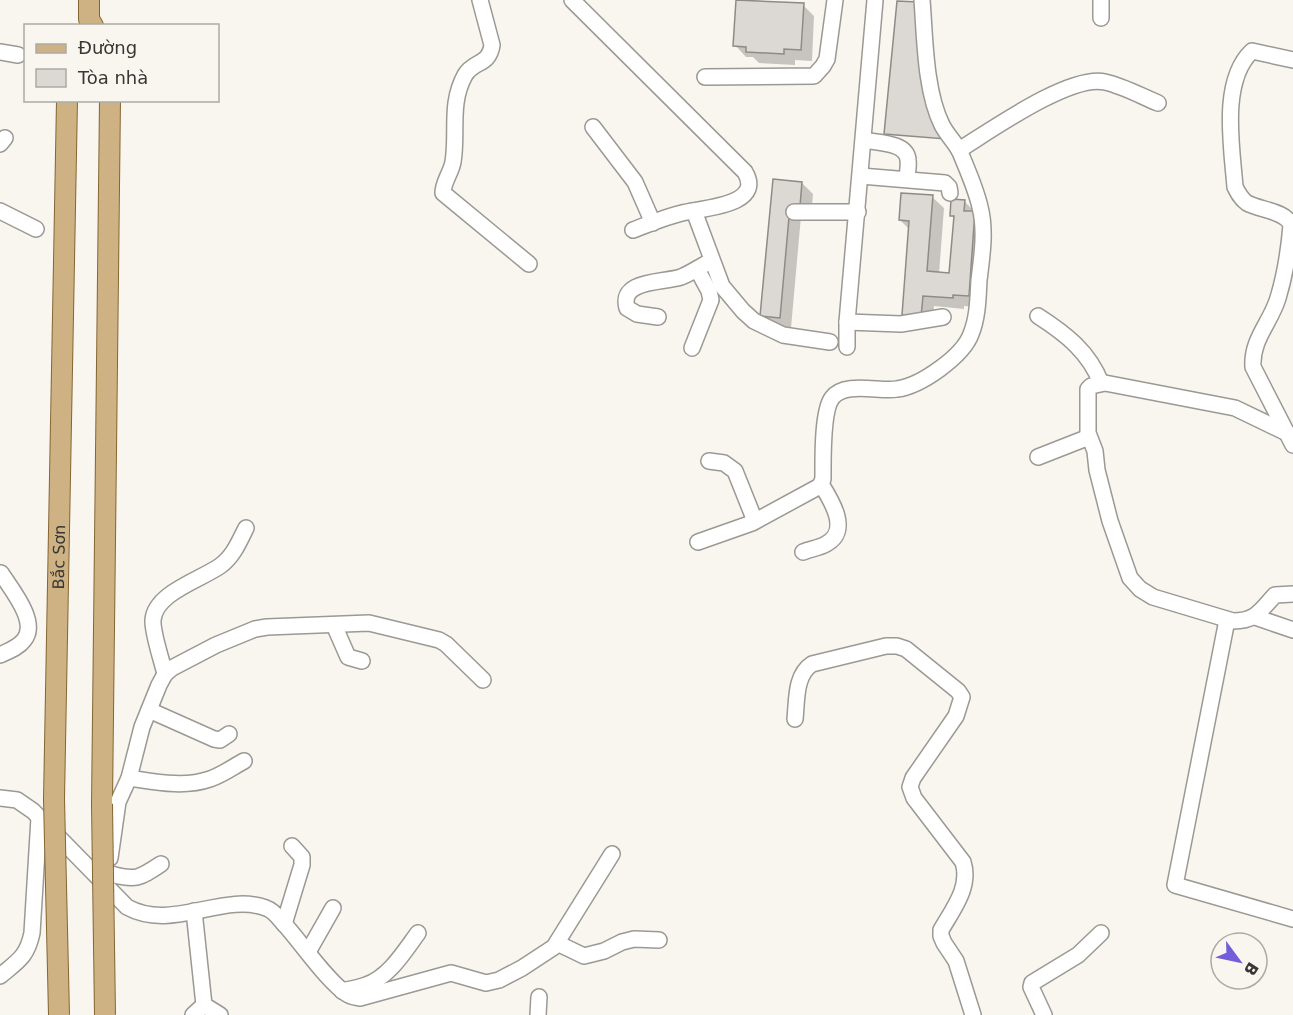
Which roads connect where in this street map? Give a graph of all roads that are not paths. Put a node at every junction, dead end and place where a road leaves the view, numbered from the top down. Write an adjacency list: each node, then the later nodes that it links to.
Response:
1 (480, 0): 29 (street)
2 (572, 0): 21 (street)
3 (835, 0): 11 (street)
4 (875, 0): 16 (street)
5 (922, 0): 17 (street)
6 (1101, 0): 7 (street)
7 (1101, 18)
8 (0, 52): 9 (street)
9 (18, 55)
10 (1293, 60): 40 (street)
11 (705, 77)
12 (67, 102): 83 (main road, Bắc Sơn, bridge)
13 (110, 102): 84 (main road, bridge)
14 (1158, 102): 17 (street)
15 (593, 128): 25 (street)
16 (864, 140): 18 (street); 19 (street)
17 (959, 150): 43 (street)
18 (861, 176): 19 (street); 24 (street)
19 (906, 179): 20 (street)
20 (950, 193)
21 (694, 211): 25 (street); 28 (street)
22 (0, 212): 26 (street)
23 (794, 212): 24 (street)
24 (858, 212): 34 (street)
25 (653, 223): 27 (street)
26 (36, 229)
27 (633, 230)
28 (711, 261): 30 (street); 35 (street)
29 (530, 264)
30 (697, 269): 32 (street); 37 (street)
31 (1038, 316): 38 (street)
32 (658, 317)
33 (944, 317): 34 (street)
34 (847, 322): 36 (street)
35 (830, 342)
36 (847, 347)
37 (692, 348)
38 (1101, 383): 39 (street); 40 (street)
39 (1089, 437): 41 (street); 51 (street)
40 (1291, 439)
41 (1038, 457)
42 (709, 461): 44 (street)
43 (821, 484): 44 (street); 47 (street)
44 (755, 521): 46 (street)
45 (246, 528): 56 (street)
46 (698, 542)
47 (803, 552)
48 (1, 573): 54 (street)
49 (1293, 594): 50 (street)
50 (1255, 617): 51 (street); 53 (street)
51 (1227, 620): 72 (street)
52 (334, 624): 55 (street); 56 (street); 57 (street)
53 (1293, 630)
54 (0, 655)
55 (362, 661)
56 (165, 674): 58 (street)
57 (483, 680)
58 (149, 710): 60 (street); 62 (street)
59 (795, 719): 87 (street)
60 (229, 734)
61 (244, 760): 62 (street)
62 (129, 778): 68 (street)
63 (0, 798): 64 (street)
64 (39, 818): 69 (street); 79 (street)
65 (292, 846): 73 (street)
66 (612, 854): 77 (street)
67 (161, 864): 68 (street)
68 (111, 874): 69 (street)
69 (113, 894): 71 (street)
70 (333, 908): 78 (street)
71 (194, 911): 73 (street); 82 (street)
72 (1293, 919)
73 (284, 924): 78 (street)
74 (418, 933): 80 (street)
75 (1101, 933): 88 (street)
76 (658, 940): 77 (street)
77 (557, 943): 80 (street)
78 (308, 952): 80 (street)
79 (0, 976)
80 (342, 991)
81 (538, 997): 86 (street)
82 (199, 1010): 85 (street)
83 (59, 1015)
84 (105, 1015)
85 (220, 1015)
86 (538, 1015)
87 (973, 1015)
88 (1044, 1015)

